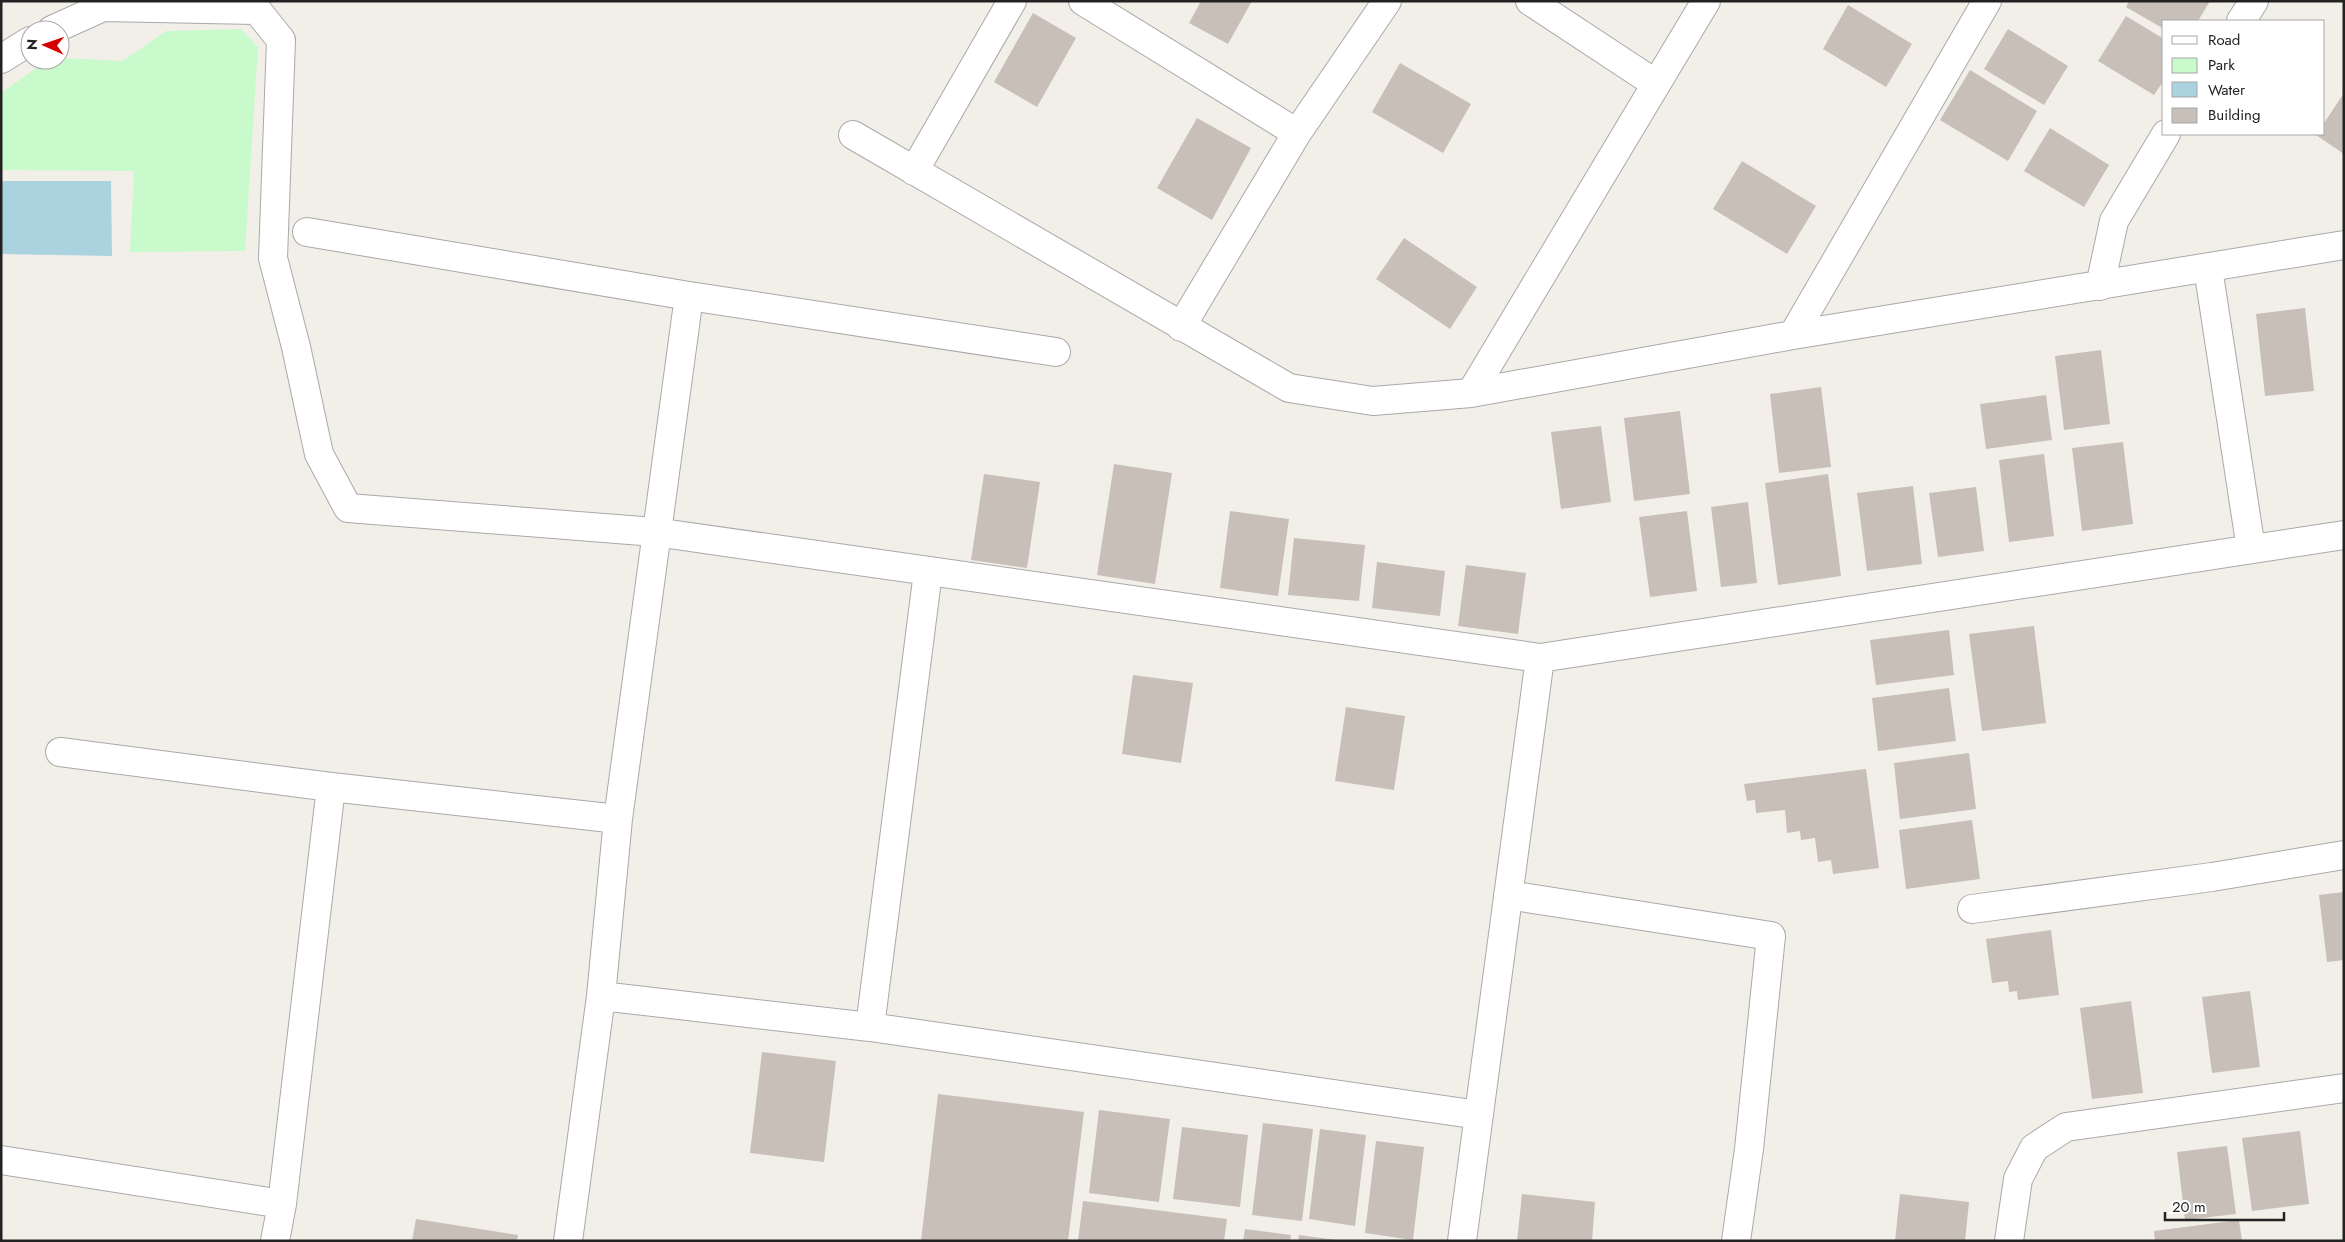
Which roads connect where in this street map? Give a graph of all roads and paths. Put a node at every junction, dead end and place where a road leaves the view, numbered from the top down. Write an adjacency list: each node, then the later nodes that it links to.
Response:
1 (1012, 1): 17 (street)
2 (1083, 1): 14 (street)
3 (1387, 1): 14 (street)
4 (1530, 1): 13 (street)
5 (1706, 1): 13 (street)
6 (1987, 1): 24 (street)
7 (2254, 1): 9 (street)
8 (257, 5): 10 (street); 27 (street)
9 (2242, 20)
10 (70, 22)
11 (20, 47): 12 (street)
12 (1, 59)
13 (1656, 84): 26 (street)
14 (1297, 133): 23 (street)
15 (853, 135): 17 (street)
16 (2165, 135): 21 (street)
17 (914, 171): 23 (street)
18 (307, 232): 22 (street)
19 (2344, 245): 20 (street)
20 (2208, 268): 21 (street); 29 (street)
21 (2100, 286): 24 (street)
22 (689, 296): 25 (street); 27 (street)
23 (1181, 327): 26 (street)
24 (1794, 335): 26 (street)
25 (1056, 352)
26 (1471, 393)
27 (655, 532): 30 (street); 34 (street)
28 (2344, 535): 29 (street)
29 (2251, 549): 31 (street)
30 (928, 572): 31 (street); 39 (street)
31 (1540, 658): 36 (street)
32 (60, 752): 33 (street)
33 (331, 787): 34 (street); 43 (street)
34 (618, 819): 38 (street)
35 (2344, 855): 37 (street)
36 (1508, 894): 41 (street); 47 (street)
37 (1972, 909)
38 (601, 996): 39 (street); 45 (street)
39 (870, 1028): 41 (street)
40 (2344, 1088): 48 (street)
41 (1479, 1115): 46 (street)
42 (1, 1160): 43 (street)
43 (282, 1204): 44 (street)
44 (275, 1241)
45 (568, 1241)
46 (1462, 1241)
47 (1736, 1241)
48 (2009, 1241)

